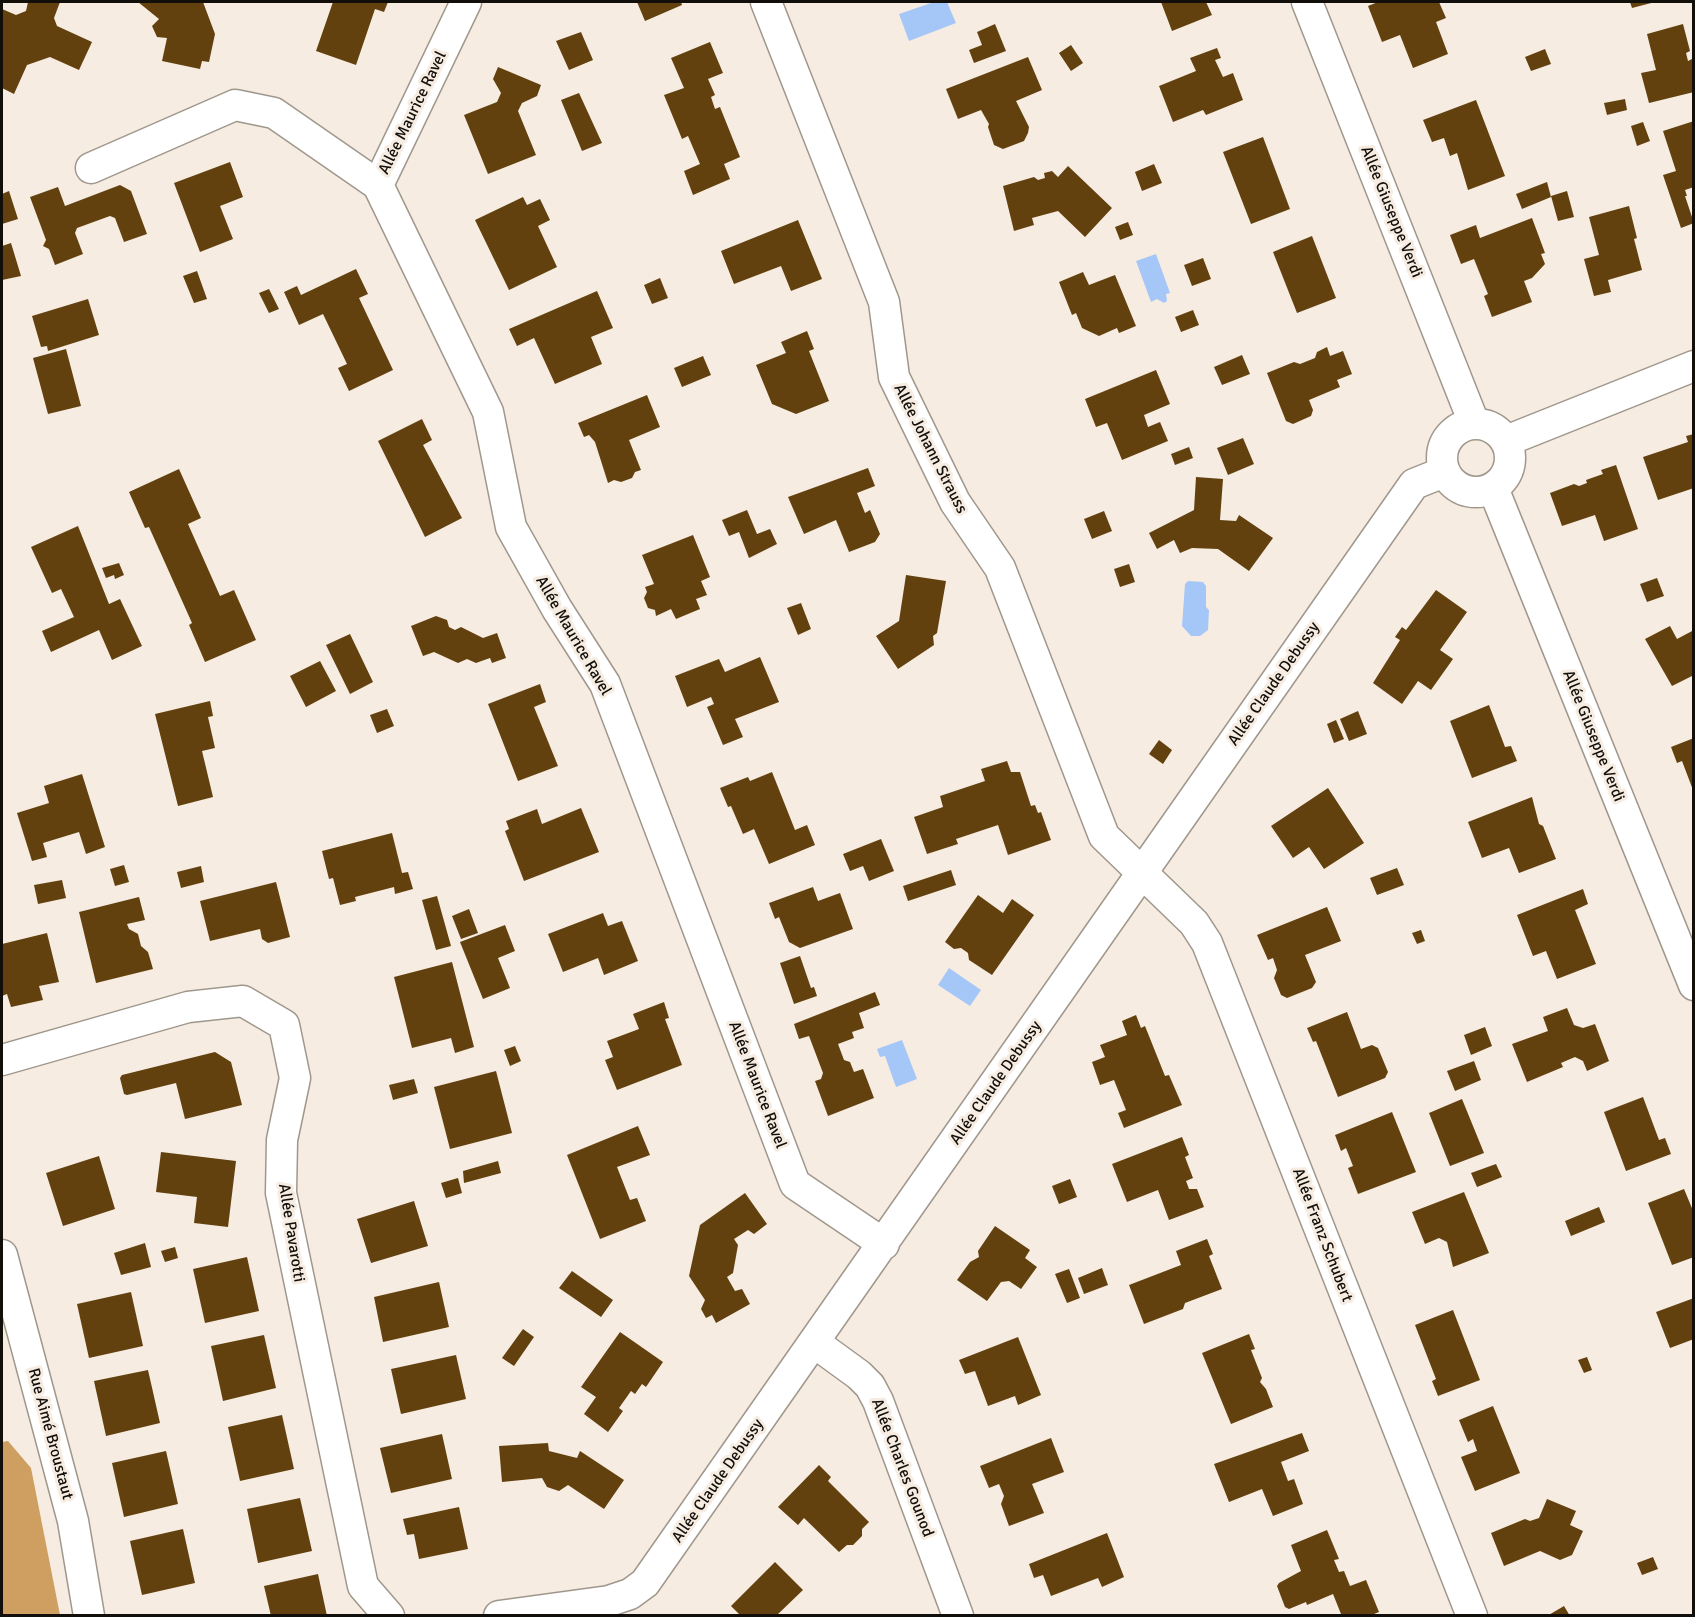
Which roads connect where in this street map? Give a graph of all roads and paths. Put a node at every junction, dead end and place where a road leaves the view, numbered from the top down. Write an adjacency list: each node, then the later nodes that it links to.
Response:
1 (466, 2): 5 (street, Allée Maurice Ravel)
2 (766, 2): 11 (street, Allée Johann Strauss)
3 (1307, 2): 7 (street, Allée Giuseppe Verdi)
4 (91, 168): 5 (street)
5 (378, 185): 14 (street, Allée Maurice Ravel)
6 (1694, 366): 8 (street)
7 (1474, 423): 8 (street); 9 (street)
8 (1506, 441): 10 (street)
9 (1444, 472): 10 (street); 11 (street, Allée Claude Debussy)
10 (1493, 488): 12 (street, Allée Giuseppe Verdi)
11 (1141, 874): 14 (street, Allée Claude Debussy); 21 (street, Allée Franz Schubert)
12 (1694, 985)
13 (2, 1060): 18 (street, Allée Pavarotti)
14 (884, 1244): 16 (street, Allée Claude Debussy)
15 (2, 1255): 17 (street, Rue Aimé Broustaut)
16 (815, 1343): 19 (street, Allée Claude Debussy); 20 (street, Allée Charles Gounod)
17 (89, 1616)
18 (389, 1616)
19 (499, 1616)
20 (958, 1616)
21 (1472, 1616)

